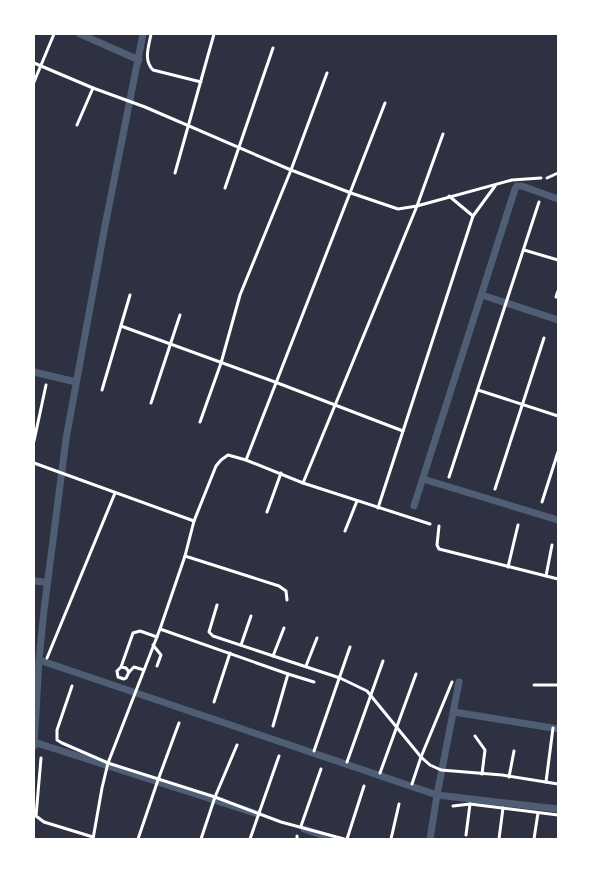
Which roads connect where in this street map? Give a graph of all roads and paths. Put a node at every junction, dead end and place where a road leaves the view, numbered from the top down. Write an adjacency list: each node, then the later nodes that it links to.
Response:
1 (54, 34): 6 (street)
2 (151, 34): 9 (street)
3 (214, 34): 9 (street)
4 (273, 48): 15 (street)
5 (34, 63): 6 (street)
6 (41, 66): 8 (street); 10 (street)
7 (327, 73): 16 (street)
8 (34, 82)
9 (201, 82): 13 (street)
10 (93, 88): 12 (street); 13 (street)
11 (385, 103): 23 (street)
12 (77, 125)
13 (188, 127): 15 (street); 17 (street)
14 (443, 134): 26 (street)
15 (239, 148): 16 (street); 22 (street)
16 (291, 170): 23 (street); 37 (street)
17 (175, 173)
18 (558, 173): 20 (street)
19 (541, 178): 21 (street)
20 (547, 178)
21 (495, 185): 24 (street); 27 (street)
22 (225, 188)
23 (351, 193): 26 (street); 38 (street)
24 (449, 196): 26 (street); 27 (street)
25 (539, 202): 28 (street)
26 (417, 206): 43 (street)
27 (473, 216): 47 (street)
28 (524, 250): 29 (street); 41 (street)
29 (558, 260)
30 (558, 292): 32 (street)
31 (130, 295): 34 (street)
32 (556, 297)
33 (180, 315): 36 (street)
34 (121, 326): 36 (street); 40 (street)
35 (544, 338): 44 (street)
36 (170, 342): 37 (street); 42 (street)
37 (220, 363): 38 (street); 46 (street)
38 (276, 382): 43 (street); 50 (street)
39 (46, 385): 48 (street)
40 (102, 390)
41 (478, 390): 44 (street); 53 (street)
42 (151, 403)
43 (334, 404): 47 (street); 54 (street)
44 (523, 404): 45 (street); 55 (street)
45 (558, 416)
46 (200, 422)
47 (403, 431): 59 (street)
48 (34, 441)
49 (558, 452): 58 (street)
50 (246, 460): 52 (street); 61 (street)
51 (34, 463): 56 (street)
52 (281, 474): 54 (street); 60 (street)
53 (449, 477)
54 (303, 482): 57 (street)
55 (495, 489)
56 (115, 493): 61 (street); 83 (street)
57 (357, 501): 59 (street); 65 (street)
58 (542, 502)
59 (378, 508): 62 (street)
60 (267, 512)
61 (194, 521): 67 (street)
62 (430, 524)
63 (518, 525): 68 (street)
64 (439, 526): 68 (street)
65 (345, 531)
66 (552, 545): 69 (street)
67 (185, 556): 71 (street); 75 (street)
68 (508, 567): 69 (street)
69 (546, 576): 70 (street)
70 (558, 579)
71 (287, 600)
72 (217, 605): 79 (street)
73 (251, 616): 79 (street)
74 (284, 628): 82 (street)
75 (160, 629): 76 (street); 81 (street)
76 (157, 637): 78 (street); 87 (street)
77 (317, 638): 86 (street)
78 (153, 645): 85 (street); 88 (street)
79 (241, 645): 82 (street)
80 (350, 647): 92 (street)
81 (230, 653): 90 (street); 99 (street)
82 (273, 656): 86 (street)
83 (47, 658)
84 (383, 661): 98 (street)
85 (157, 666)
86 (306, 666): 92 (street)
87 (121, 667): 89 (street); 89 (street)
88 (144, 670): 89 (street); 111 (street)
89 (128, 672)
90 (288, 674): 93 (street); 101 (street)
91 (416, 674): 102 (street)
92 (340, 678): 98 (street); 106 (street)
93 (314, 682)
94 (452, 682): 109 (street)
95 (534, 685): 96 (street)
96 (558, 685)
97 (72, 686): 111 (street)
98 (371, 695): 102 (street); 112 (street)
99 (214, 702)
100 (179, 724): 117 (street)
101 (273, 726)
102 (396, 727): 109 (street); 114 (street)
103 (554, 728): 118 (street)
104 (475, 736): 115 (street)
105 (237, 744): 122 (street)
106 (314, 752)
107 (514, 752): 116 (street)
108 (279, 756): 127 (street)
109 (421, 757): 115 (street); 119 (street)
110 (42, 758): 132 (street)
111 (108, 762): 117 (street); 132 (street)
112 (347, 762)
113 (321, 769): 130 (street)
114 (380, 773)
115 (482, 774): 116 (street)
116 (509, 776): 118 (street)
117 (158, 780): 122 (street); 133 (street)
118 (546, 782): 120 (street)
119 (412, 784)
120 (558, 784)
121 (364, 786): 136 (street)
122 (215, 798): 127 (street); 134 (street)
123 (399, 804): 137 (street)
124 (470, 804): 125 (street); 126 (street); 131 (street)
125 (453, 806)
126 (503, 808): 128 (street); 138 (street)
127 (259, 813): 130 (street); 135 (street)
128 (538, 813): 129 (street); 139 (street)
129 (558, 815)
130 (301, 826): 136 (street)
131 (466, 835)
132 (93, 838)
133 (138, 839)
134 (201, 839)
135 (250, 839)
136 (346, 839)
137 (391, 839)
138 (499, 839)
139 (534, 839)

